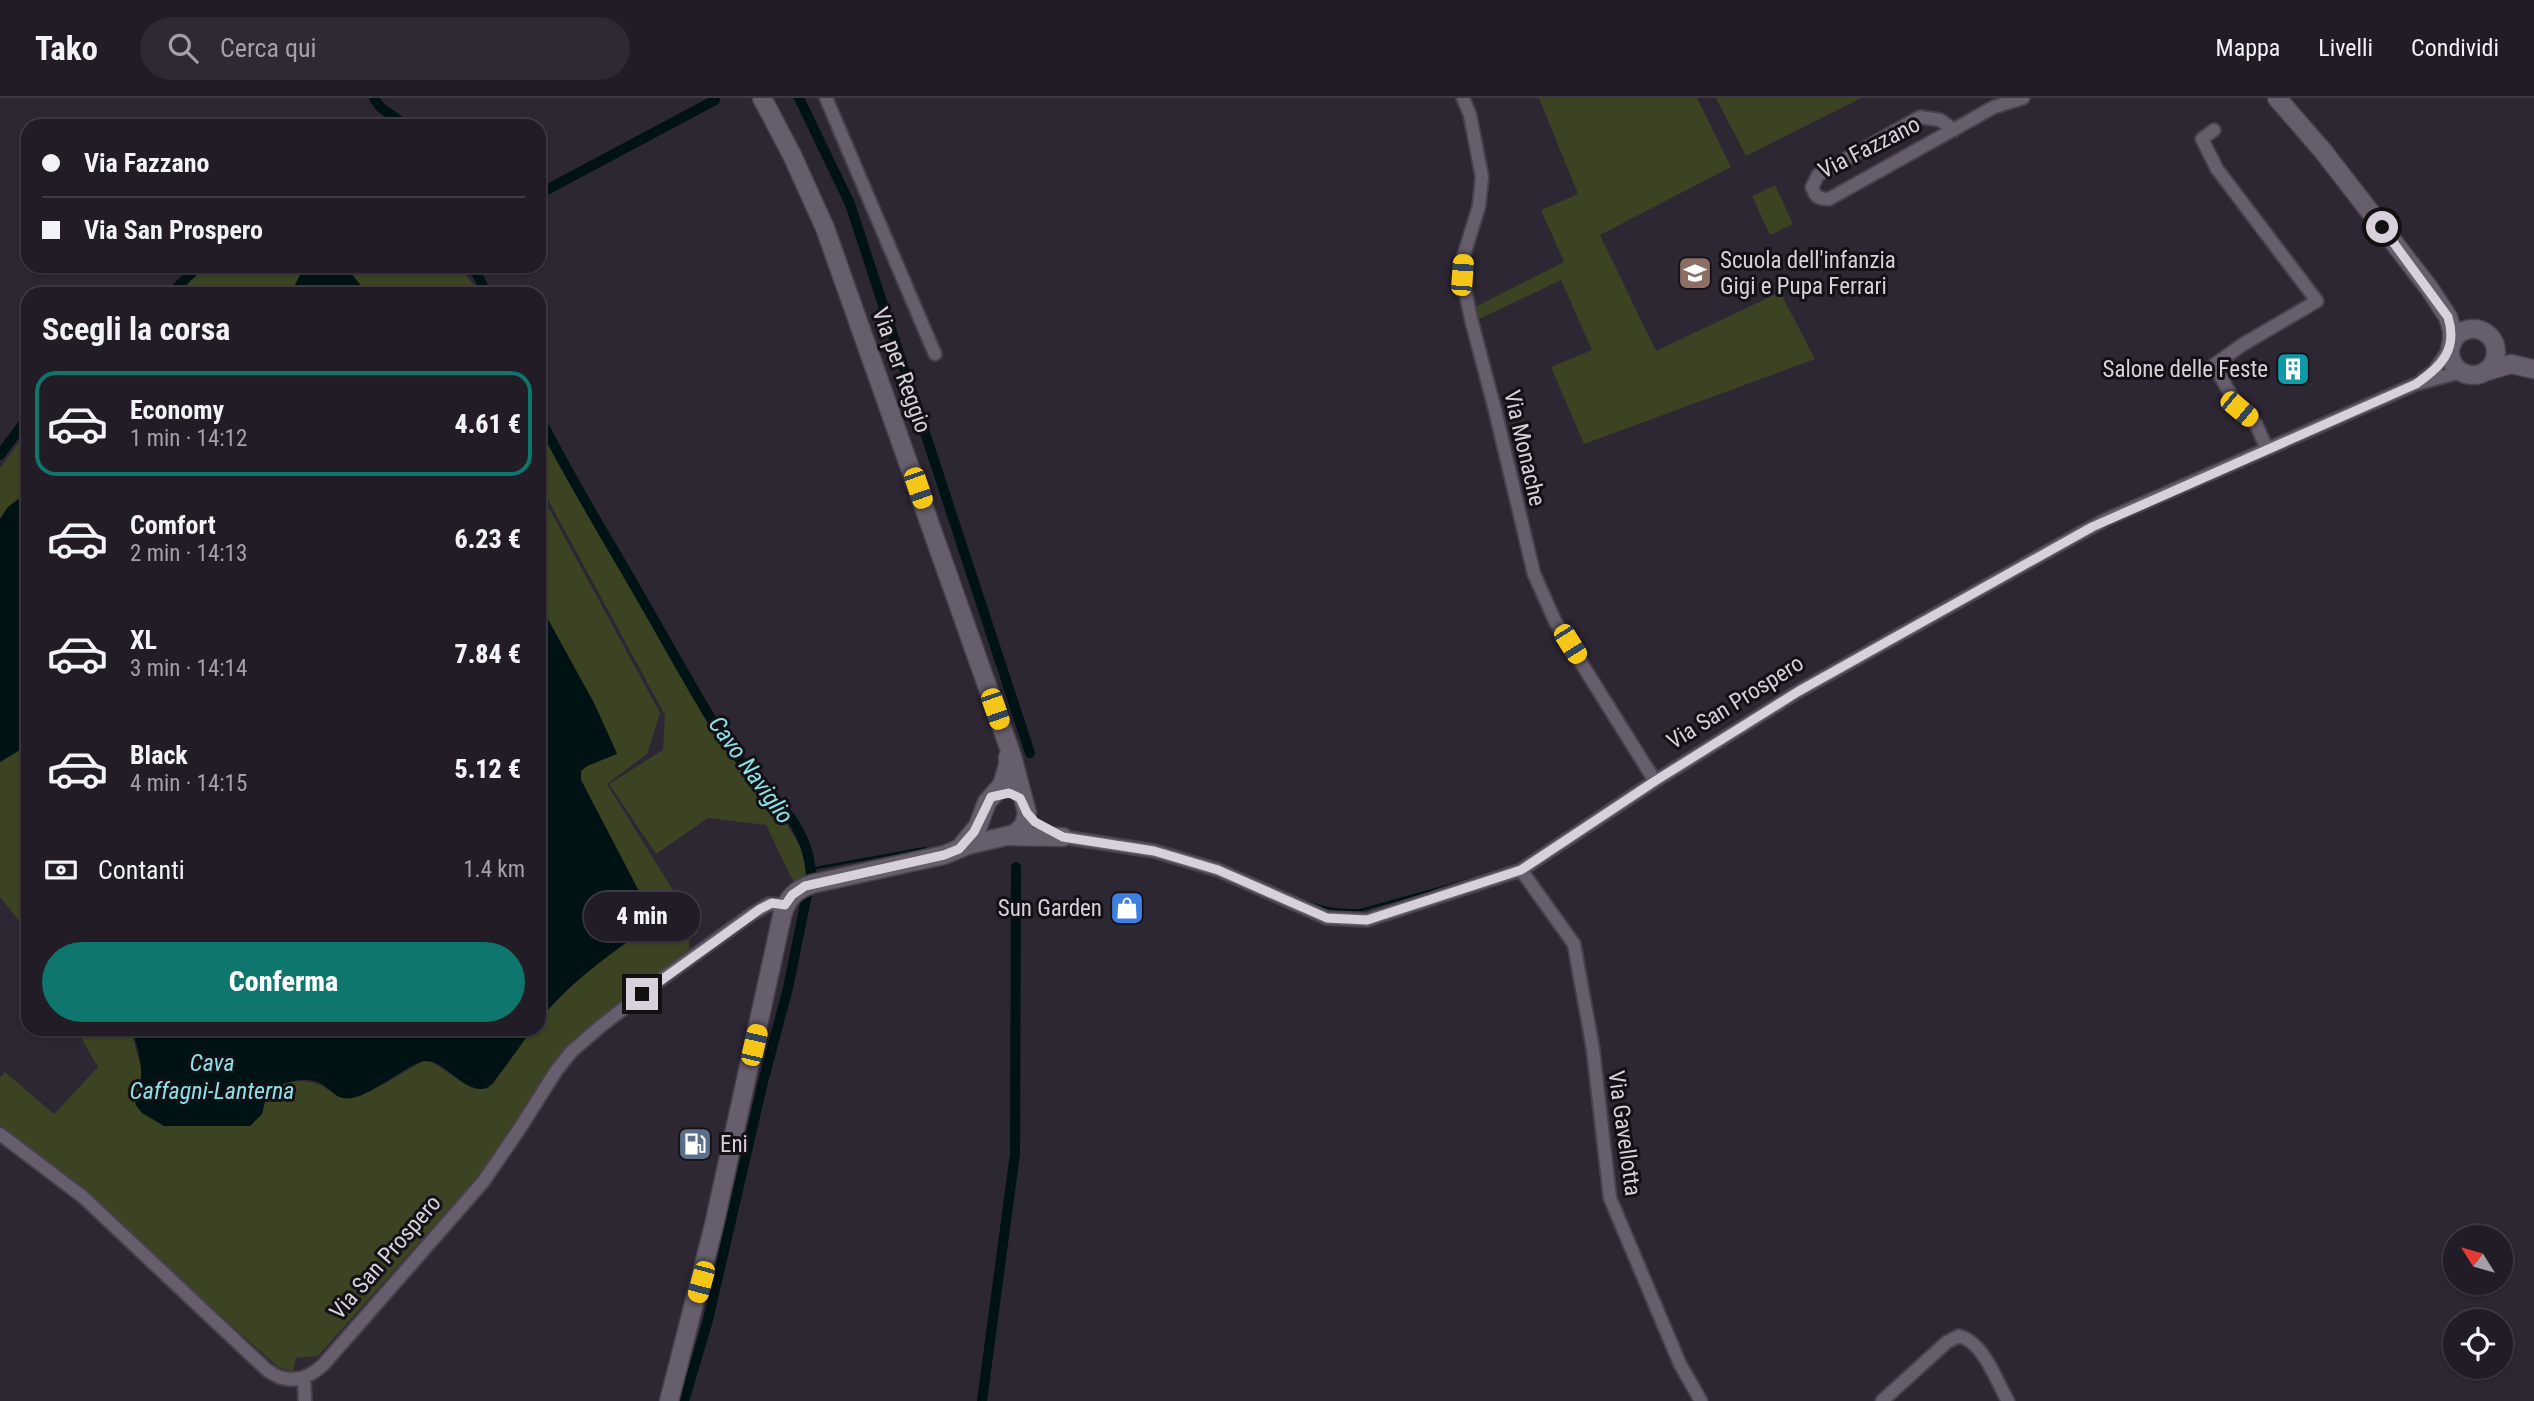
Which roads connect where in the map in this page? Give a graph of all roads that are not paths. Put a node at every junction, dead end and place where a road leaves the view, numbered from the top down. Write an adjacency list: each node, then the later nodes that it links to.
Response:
1 (762, 98): 18 (main road, Via per Reggio)
2 (826, 98): 12 (street)
3 (1463, 98): 19 (street, Via Monache)
4 (2023, 98): 6 (street, Via Fazzano)
5 (2277, 98): 8 (main road)
6 (1954, 130): 6 (street, Via Fazzano)
7 (2214, 130): 17 (street)
8 (2429, 288): 9 (main road); 10 (main road)
9 (2478, 329): 10 (main road); 11 (main road)
10 (2451, 346): 15 (main road); 16 (street, Via San Prospero)
11 (2496, 346): 13 (main road); 14 (main road)
12 (935, 355)
13 (2533, 370): 14 (main road)
14 (2487, 371): 15 (main road)
15 (2461, 372): 16 (street, Via San Prospero)
16 (2416, 384): 17 (street, Via San Prospero)
17 (2267, 449): 19 (street, Via San Prospero)
18 (1007, 746): 20 (main road, Via per Reggio); 21 (main road, Via per Reggio)
19 (1655, 781): 26 (street, Via San Prospero)
20 (996, 794): 21 (main road); 22 (main road, Via per Reggio)
21 (1025, 808): 23 (main road); 24 (main road, Via San Prospero)
22 (983, 814): 23 (main road); 25 (main road, Via per Reggio)
23 (1004, 836): 24 (main road, Via San Prospero); 25 (main road)
24 (1063, 837): 26 (street, Via San Prospero)
25 (959, 849): 27 (main road)
26 (1521, 870): 32 (street, Via Gavellotta)
27 (791, 898): 29 (street, Via San Prospero); 31 (main road)
28 (0, 1134): 29 (street)
29 (304, 1378): 30 (street)
30 (305, 1401)
31 (669, 1401)
32 (1701, 1401)
33 (1882, 1401): 34 (street)
34 (2008, 1401)

